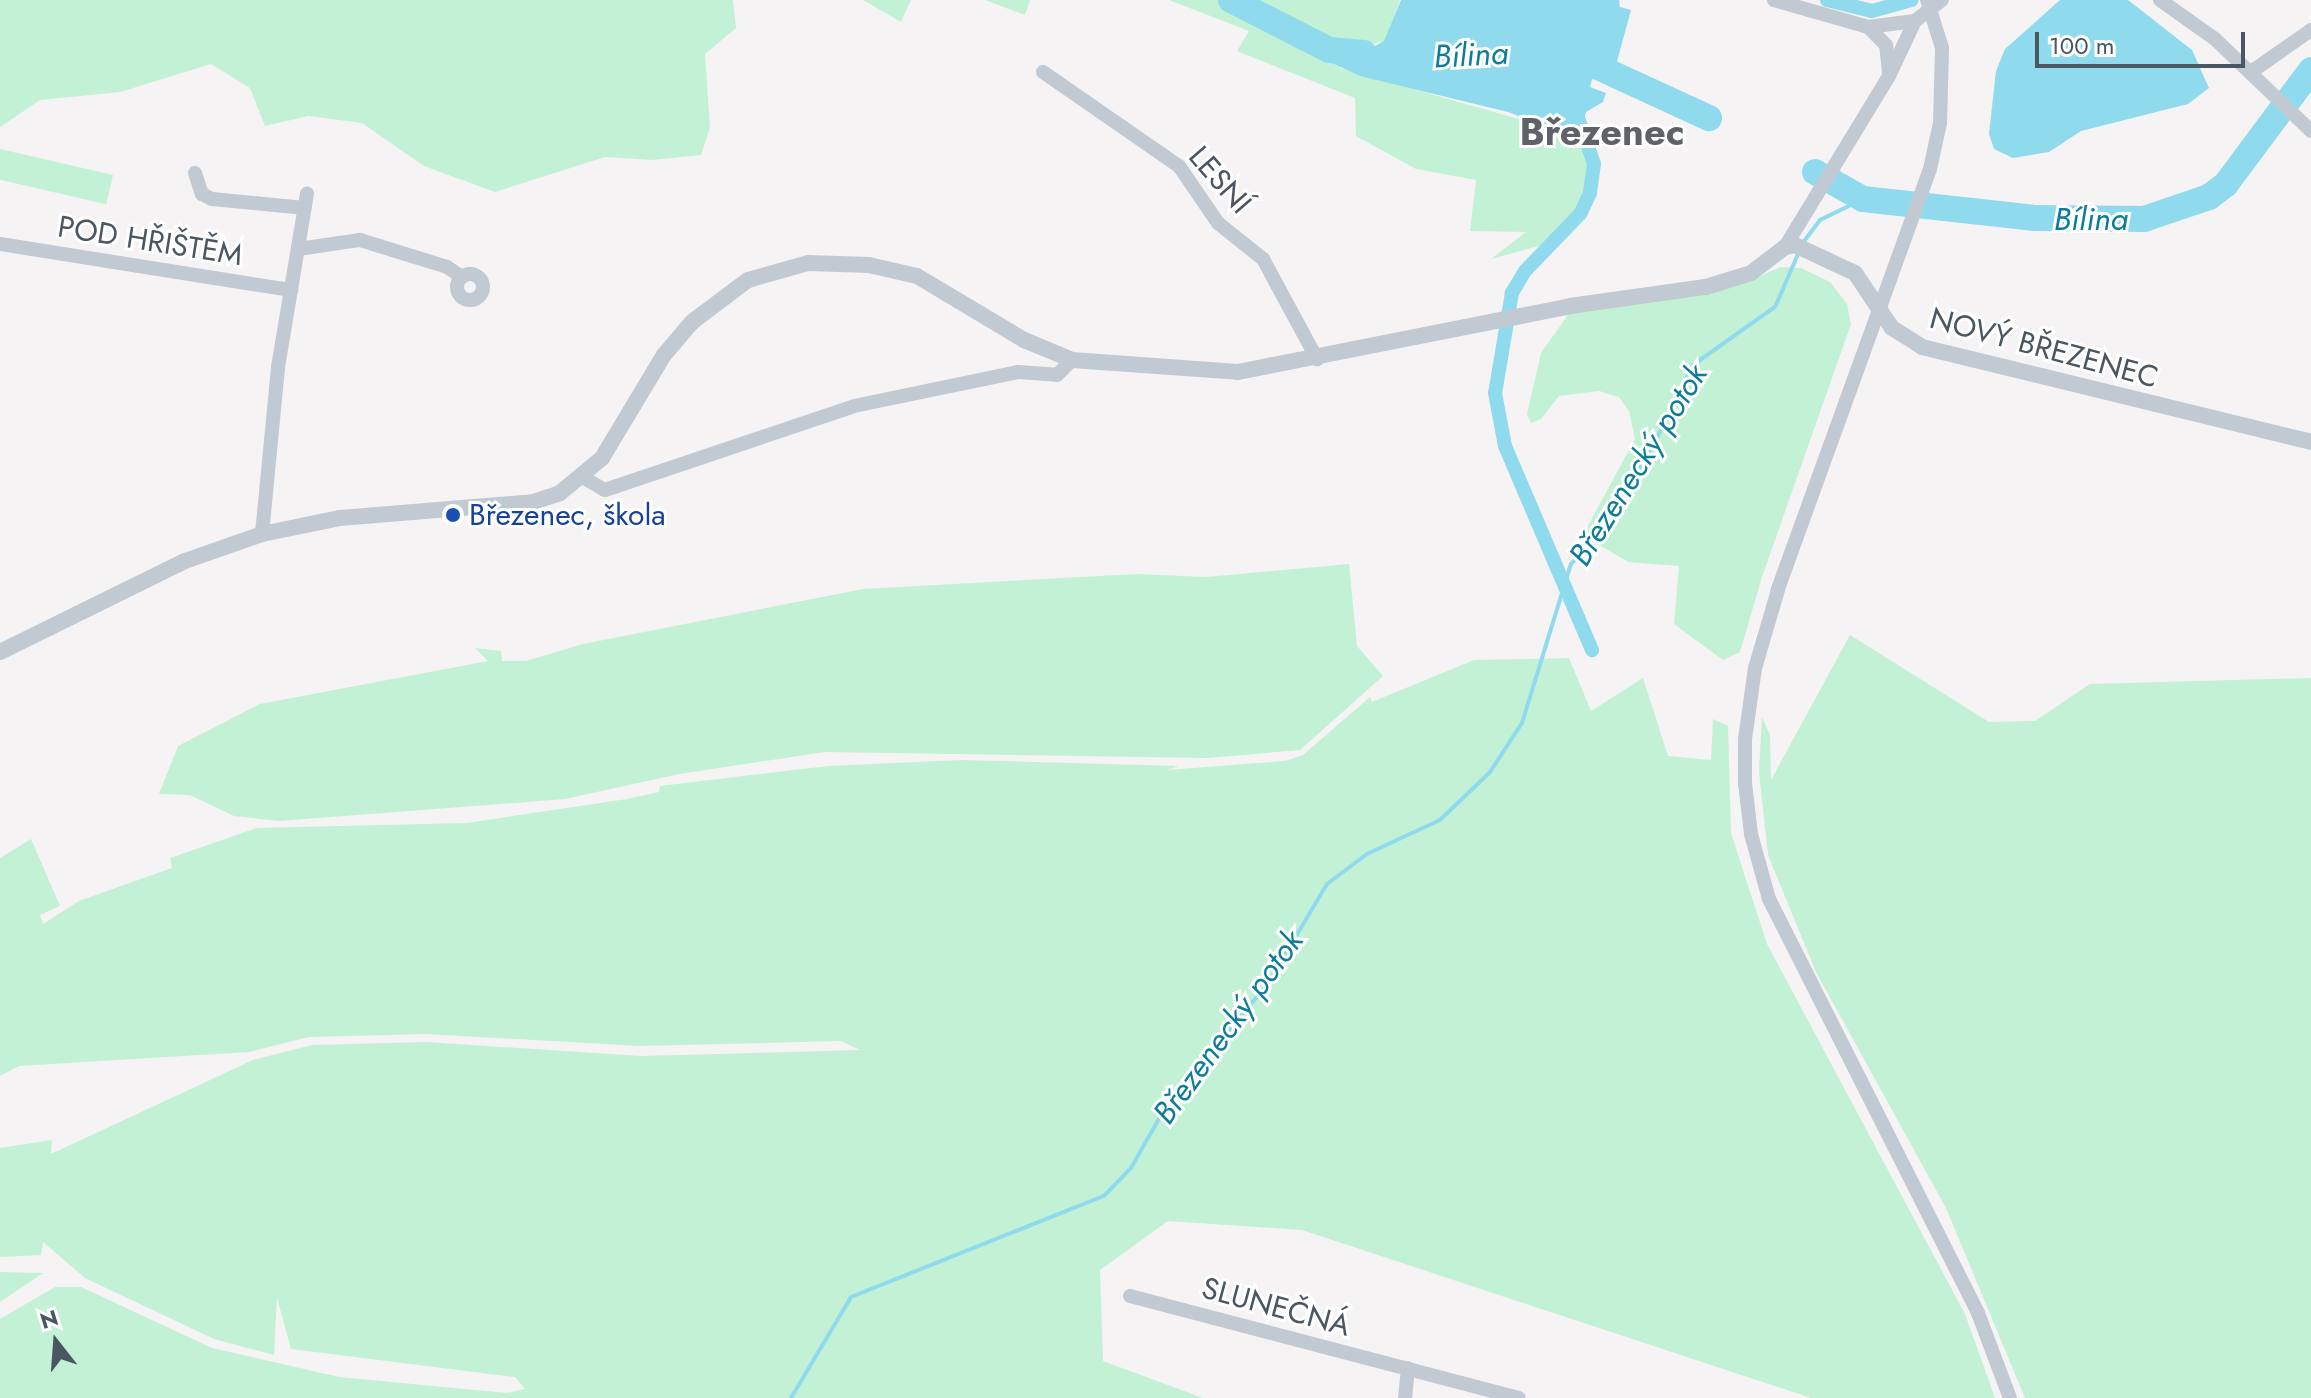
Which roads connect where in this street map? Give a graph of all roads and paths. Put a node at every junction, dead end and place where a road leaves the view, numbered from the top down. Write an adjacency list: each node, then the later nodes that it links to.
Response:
1 (1774, 0): 6 (street)
2 (1927, 0): 18 (street, bridge)
3 (1942, 0): 5 (street)
4 (2160, 0): 9 (street)
5 (1915, 21): 6 (street); 10 (street)
6 (1868, 27): 10 (street)
7 (2311, 30): 9 (street)
8 (1043, 72): 19 (street, LESNÍ)
9 (2251, 72): 11 (street)
10 (1889, 76): 14 (street)
11 (2311, 131)
12 (195, 173): 15 (street)
13 (0, 244): 17 (street, POD HŘIŠTĚM)
14 (1795, 247): 18 (street, NOVÝ BŘEZENEC); 19 (street)
15 (298, 249): 16 (street); 17 (street)
16 (462, 277)
17 (291, 290): 23 (street)
18 (1878, 309): 21 (street, NOVÝ BŘEZENEC); 29 (street)
19 (1317, 359): 20 (street)
20 (1072, 360): 22 (street); 22 (street)
21 (2311, 442)
22 (584, 478): 23 (street)
23 (262, 534): 24 (street)
24 (0, 652)
25 (1130, 1296): 26 (street, SLUNEČNÁ)
26 (1408, 1368): 27 (street); 28 (street, SLUNEČNÁ)
27 (1405, 1398)
28 (1519, 1398)
29 (2010, 1398)

